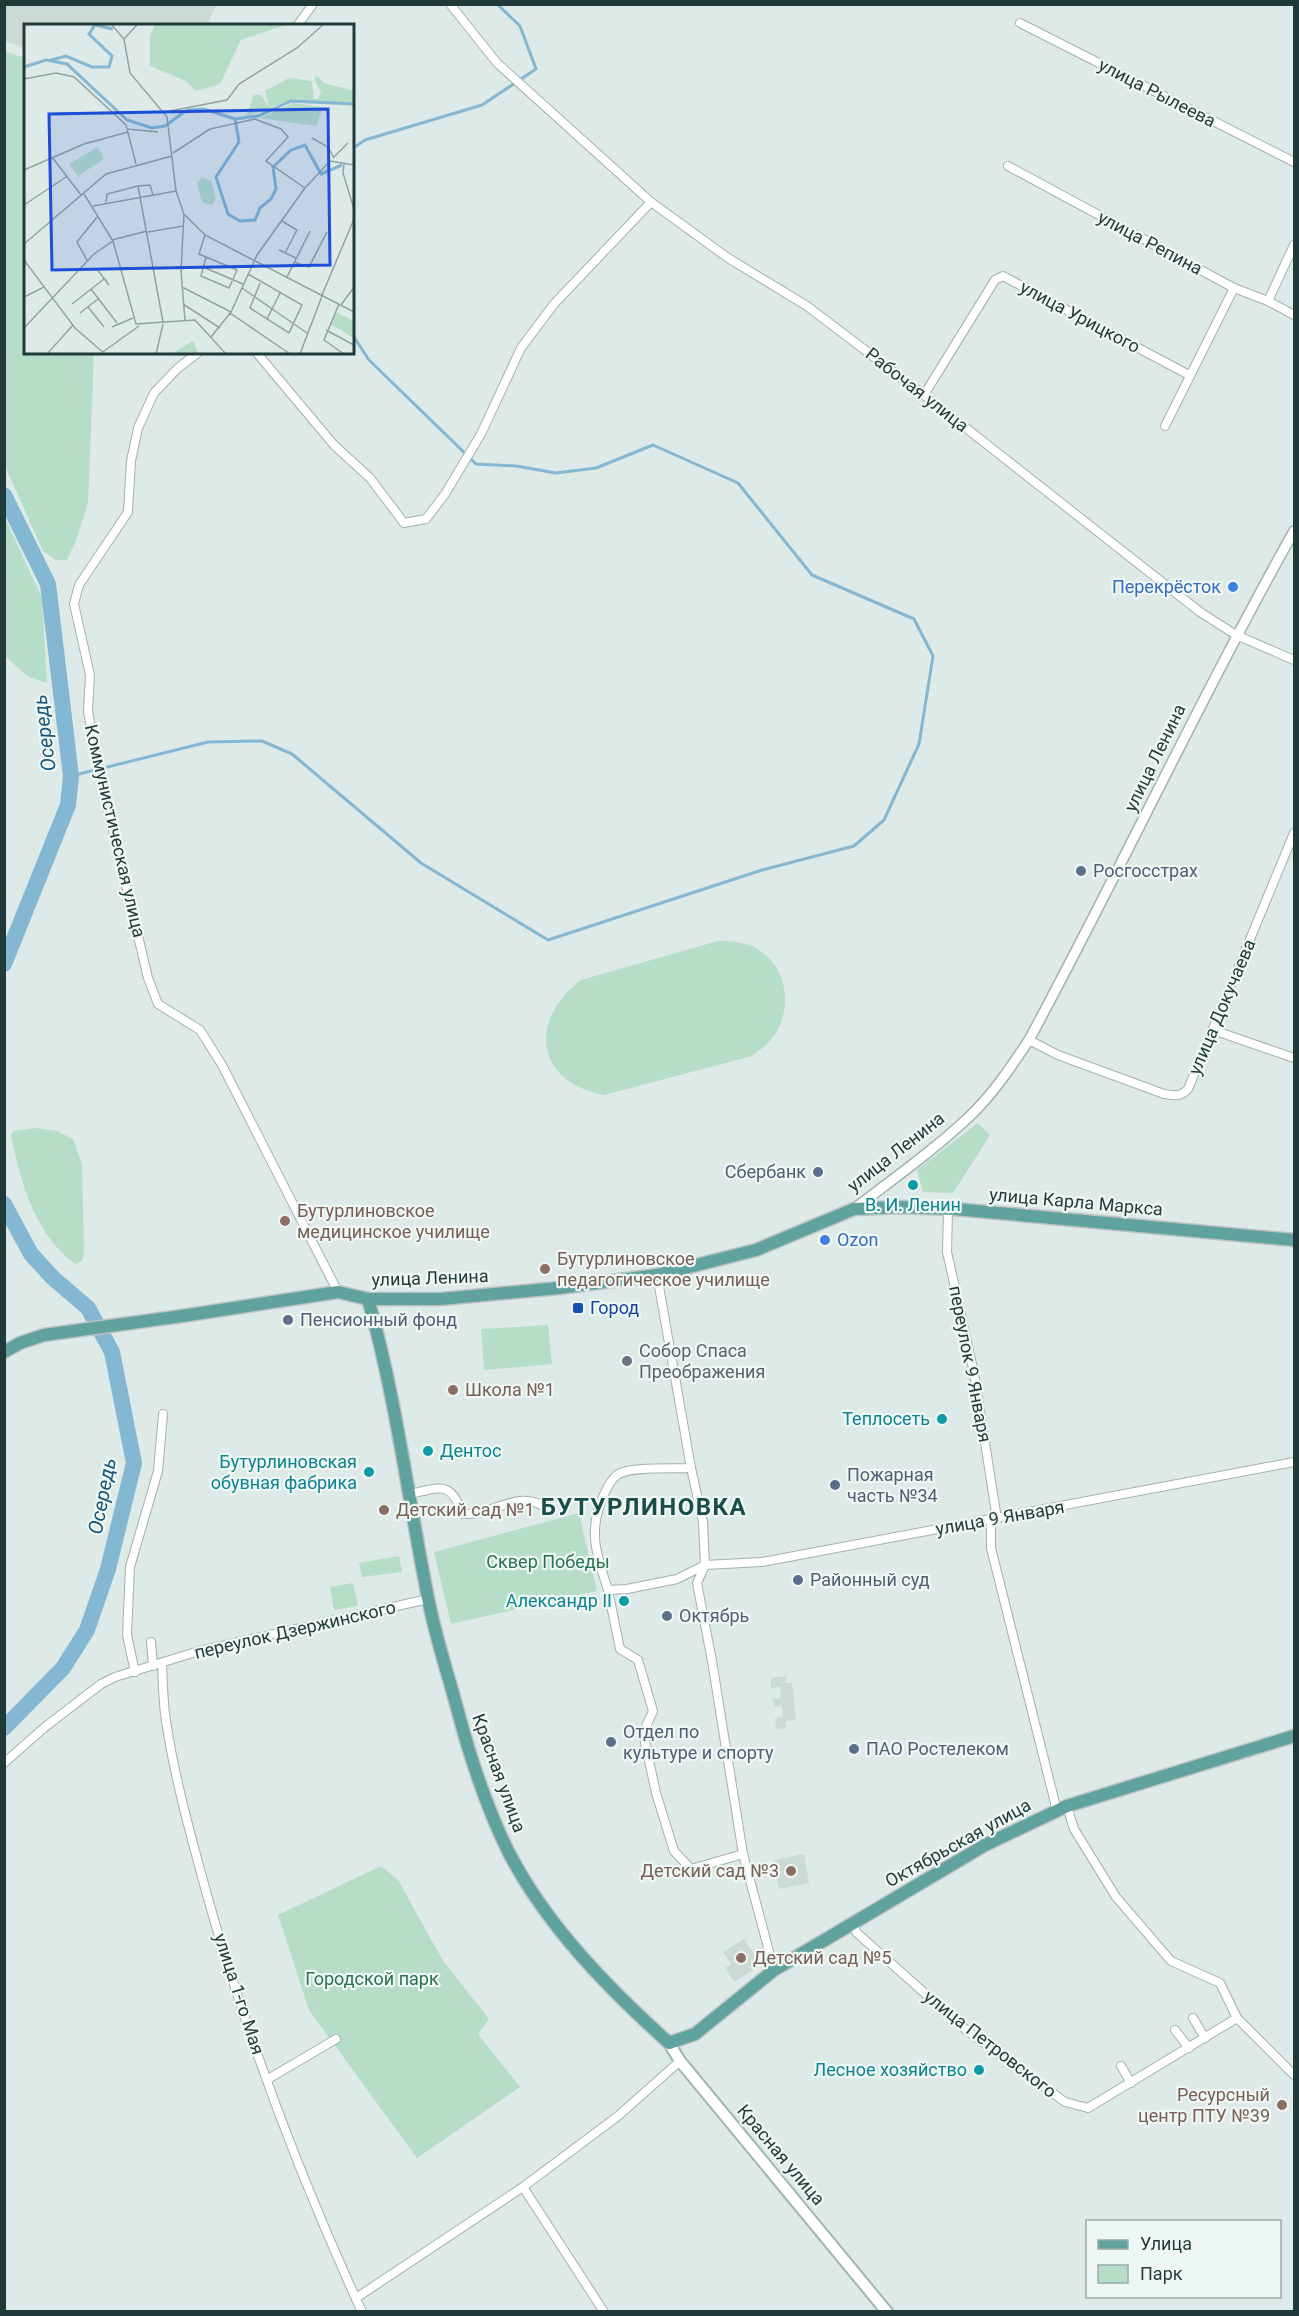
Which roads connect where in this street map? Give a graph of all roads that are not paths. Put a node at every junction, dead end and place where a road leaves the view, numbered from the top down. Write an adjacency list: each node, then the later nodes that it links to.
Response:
1 (313, 4): 4 (street)
2 (450, 4): 7 (street, Рабочая улица)
3 (1020, 23): 5 (street, улица Рылеева)
4 (298, 24)
5 (1294, 162)
6 (1008, 166): 9 (street, улица Репина)
7 (651, 202): 13 (street); 15 (street, Рабочая улица)
8 (1294, 245): 10 (street)
9 (1234, 288): 10 (street, улица Репина); 14 (street)
10 (1268, 301): 11 (street, улица Репина)
11 (1294, 315)
12 (196, 354): 28 (street, Коммунистическая улица)
13 (258, 354)
14 (1190, 375): 15 (street, улица Урицкого); 16 (street)
15 (924, 395): 18 (street, Рабочая улица)
16 (1165, 426)
17 (1294, 531): 18 (street, улица Ленина)
18 (1236, 635): 19 (street, Рабочая улица); 22 (street, улица Ленина)
19 (1294, 660)
20 (1294, 833): 21 (street, улица Докучаева)
21 (1213, 1030): 22 (street, улица Докучаева); 23 (street)
22 (1029, 1040): 24 (street, улица Ленина)
23 (1294, 1058)
24 (854, 1209): 25 (main road, улица Карла Маркса); 27 (main road, улица Ленина)
25 (948, 1209): 26 (main road, улица Карла Маркса); 36 (street, переулок 9 Января)
26 (1294, 1240)
27 (657, 1275): 29 (main road, улица Ленина); 33 (street)
28 (338, 1292): 29 (main road, улица Ленина); 30 (main road, улица Ленина)
29 (368, 1299): 34 (main road, Красная улица)
30 (4, 1352)
31 (163, 1414): 43 (street)
32 (1294, 1462): 36 (street, улица 9 Января)
33 (691, 1468): 37 (street); 38 (street)
34 (410, 1494): 35 (street); 39 (main road, Красная улица)
35 (548, 1510)
36 (994, 1519): 37 (street, улица 9 Января); 46 (street, переулок 9 Января)
37 (705, 1565): 38 (street); 47 (street)
38 (608, 1590): 47 (street)
39 (428, 1599): 41 (street, переулок Дзержинского); 55 (main road, Красная улица)
40 (151, 1642): 42 (street)
41 (162, 1664): 42 (street, переулок Дзержинского); 60 (street, улица 1-го Мая)
42 (153, 1666): 43 (street, переулок Дзержинского)
43 (135, 1672): 45 (street, переулок Дзержинского)
44 (1294, 1736): 46 (main road, Октябрьская улица)
45 (4, 1763)
46 (1061, 1809): 48 (main road, Октябрьская улица); 51 (street)
47 (742, 1854): 49 (street)
48 (852, 1923): 49 (main road, Октябрьская улица); 61 (street, улица Петровского)
49 (774, 1970): 55 (main road, Октябрьская улица)
50 (1193, 2018): 53 (street)
51 (1237, 2018): 53 (street, улица Петровского); 59 (street)
52 (1175, 2030): 56 (street)
53 (1205, 2038): 56 (street, улица Петровского)
54 (336, 2039): 60 (street)
55 (669, 2043): 57 (main road, Красная улица)
56 (1189, 2048): 61 (street, улица Петровского)
57 (680, 2061): 62 (street); 66 (main road, Красная улица)
58 (1121, 2066): 61 (street)
59 (1294, 2075)
60 (268, 2079): 63 (street, улица 1-го Мая)
61 (1131, 2083)
62 (523, 2187): 63 (street); 65 (street)
63 (356, 2298): 64 (street, улица 1-го Мая)
64 (362, 2312)
65 (604, 2312)
66 (887, 2312)

